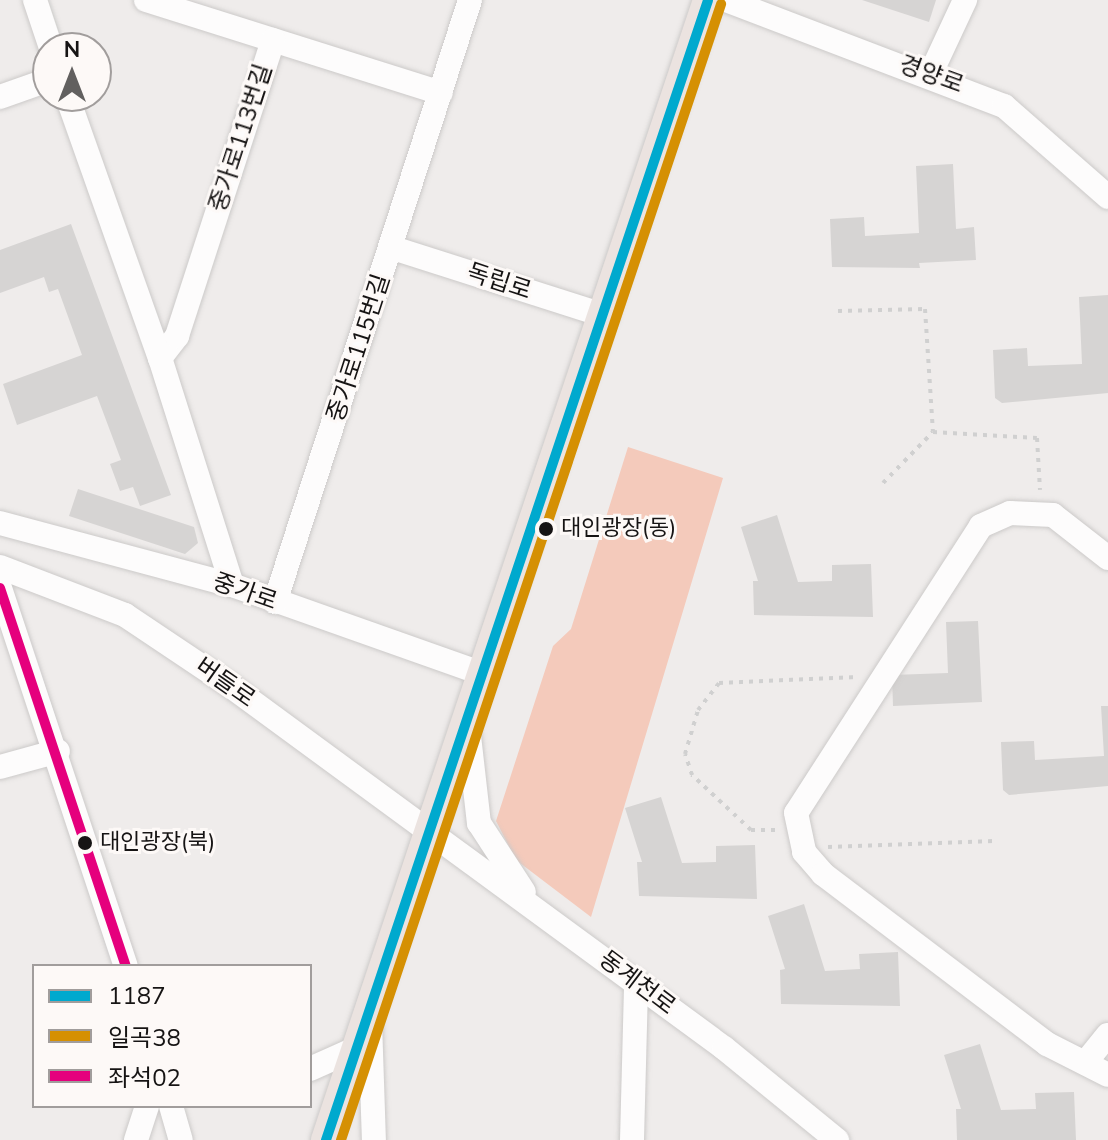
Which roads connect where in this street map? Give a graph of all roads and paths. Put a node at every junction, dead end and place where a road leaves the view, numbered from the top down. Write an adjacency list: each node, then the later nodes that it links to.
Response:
1 (35, 0): 7 (street)
2 (146, 0): 8 (street, 중가로113번길)
3 (470, 0): 11 (street, 중가로115번길)
4 (708, 0): 17 (main road)
5 (726, 0): 9 (street, 경양로)
6 (965, 0): 9 (street)
7 (46, 32)
8 (273, 40): 11 (street); 18 (street, 중가로113번길)
9 (931, 73): 14 (street, 경양로)
10 (32, 86): 12 (street)
11 (441, 93): 15 (street, 중가로115번길)
12 (0, 97)
13 (73, 112): 18 (street)
14 (1108, 197)
15 (393, 248): 17 (street, 독립로); 27 (street, 중가로115번길)
16 (838, 311): 19 (path)
17 (606, 316): 28 (main road)
18 (160, 358): 25 (street)
19 (933, 432): 20 (path); 21 (path)
20 (883, 483)
21 (1041, 513): 23 (street); 29 (street)
22 (0, 523): 25 (street, 중가로)
23 (1108, 558)
24 (0, 567): 33 (street, 버들로)
25 (232, 585): 27 (street, 중가로)
26 (0, 588): 31 (street)
27 (275, 602): 28 (street, 중가로)
28 (486, 675): 30 (main road)
29 (880, 678): 34 (street); 34 (path)
30 (468, 727): 33 (main road); 36 (street)
31 (58, 751): 32 (street); 37 (street)
32 (0, 767)
33 (431, 834): 36 (street, 동계천로); 39 (main road)
34 (799, 839): 35 (path); 42 (street)
35 (994, 841)
36 (534, 907): 38 (street, 동계천로)
37 (125, 964)
38 (636, 982): 51 (street); 52 (street, 동계천로)
39 (369, 1006): 41 (main road); 50 (street)
40 (1108, 1035): 42 (street)
41 (355, 1049): 43 (street); 49 (main road)
42 (1085, 1063): 44 (street)
43 (312, 1068)
44 (1108, 1075)
45 (146, 1108): 47 (street)
46 (172, 1108): 48 (street)
47 (136, 1140)
48 (181, 1140)
49 (326, 1140)
50 (374, 1140)
51 (632, 1140)
52 (837, 1140)

